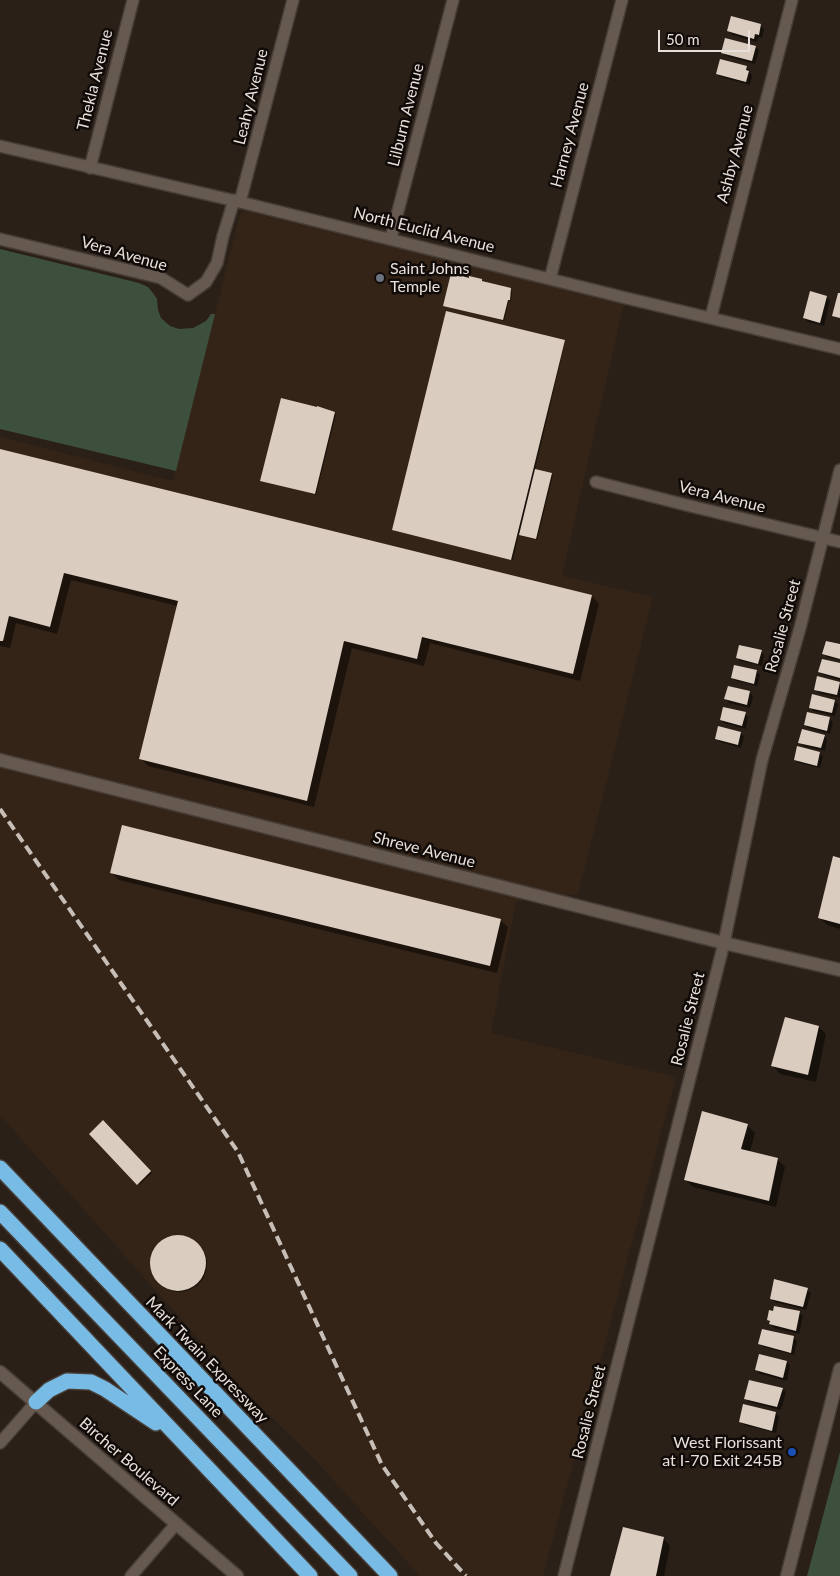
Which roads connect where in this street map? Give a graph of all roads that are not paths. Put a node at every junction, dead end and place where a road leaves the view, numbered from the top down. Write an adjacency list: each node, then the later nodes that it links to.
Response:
1 (132, 0): 7 (street, Thekla Avenue)
2 (292, 0): 8 (street, Leahy Avenue)
3 (453, 0): 9 (street, Lilburn Avenue)
4 (622, 0): 11 (street, Harney Avenue)
5 (792, 0): 12 (street, Ashby Avenue)
6 (0, 146): 7 (street, North Euclid Avenue)
7 (90, 168): 8 (street, North Euclid Avenue)
8 (237, 201): 9 (street, North Euclid Avenue); 10 (street, Vera Avenue)
9 (391, 238): 11 (street, North Euclid Avenue)
10 (0, 239)
11 (550, 279): 12 (street, North Euclid Avenue)
12 (711, 317): 13 (street, North Euclid Avenue)
13 (840, 349)
14 (840, 470): 16 (street, Rosalie Street)
15 (596, 482): 16 (street, Vera Avenue)
16 (822, 538): 17 (street, Vera Avenue); 19 (street, Rosalie Street)
17 (840, 542)
18 (0, 760): 19 (street, Shreve Avenue)
19 (724, 942): 20 (street, Shreve Avenue); 35 (street, Rosalie Street)
20 (840, 970)
21 (0, 1168): 34 (highway, Mark Twain Expressway)
22 (0, 1212): 33 (highway, Express Lane)
23 (0, 1249): 27 (highway)
24 (840, 1369): 36 (street)
25 (0, 1372): 26 (street, Bircher Boulevard)
26 (36, 1402): 27 (highway); 28 (street); 29 (street, Bircher Boulevard)
27 (178, 1438): 32 (highway)
28 (0, 1444)
29 (176, 1524): 30 (street); 31 (street, Bircher Boulevard)
30 (131, 1576)
31 (237, 1576)
32 (310, 1576)
33 (350, 1576)
34 (390, 1576)
35 (564, 1576)
36 (787, 1576)

